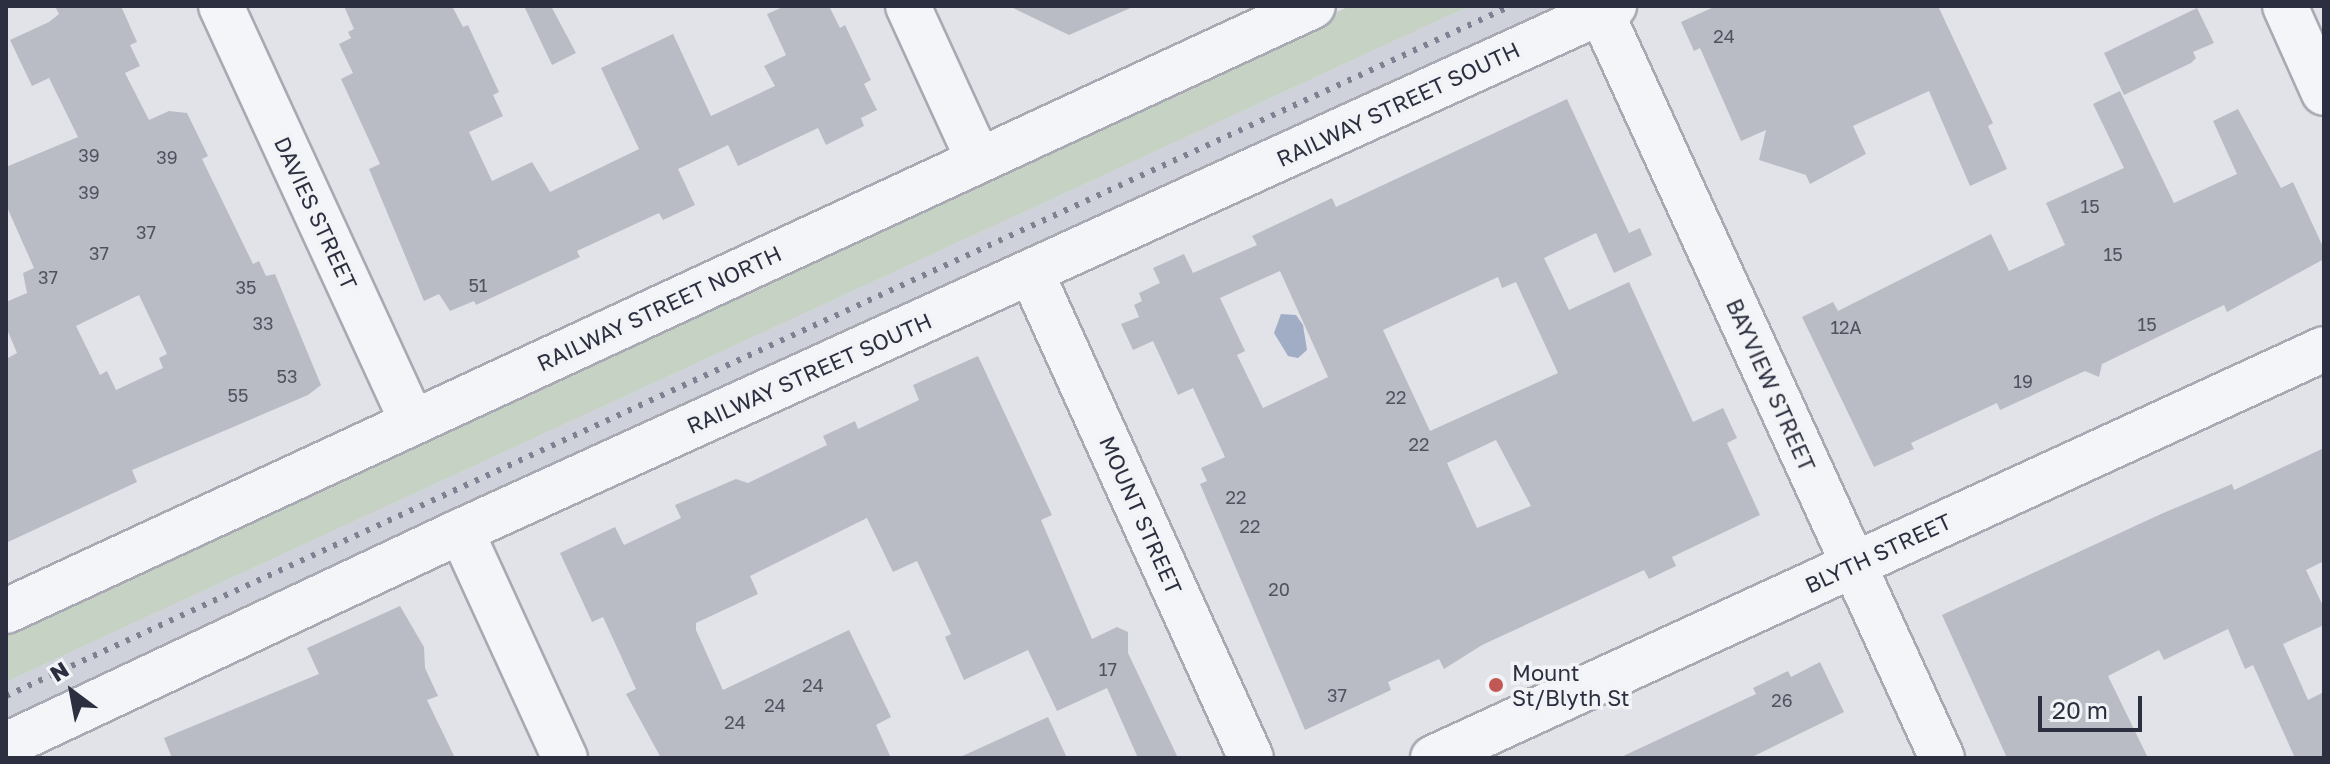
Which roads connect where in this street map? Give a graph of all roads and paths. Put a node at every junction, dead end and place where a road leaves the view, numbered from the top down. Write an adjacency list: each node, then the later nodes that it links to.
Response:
1 (221, 6): 10 (street, DAVIES STREET)
2 (908, 6): 7 (street)
3 (1313, 6): 7 (street, RAILWAY STREET NORTH)
4 (2285, 6): 6 (street)
5 (1607, 9): 8 (street, RAILWAY STREET SOUTH); 12 (street, BAYVIEW STREET)
6 (2324, 93)
7 (978, 159): 10 (street, RAILWAY STREET NORTH)
8 (1031, 272): 11 (street, RAILWAY STREET SOUTH); 16 (street, MOUNT STREET)
9 (2324, 349): 12 (street, BLYTH STREET)
10 (412, 421): 13 (street, RAILWAY STREET NORTH)
11 (461, 531): 14 (street, RAILWAY STREET SOUTH); 15 (street)
12 (1853, 565): 17 (street, BLYTH STREET); 18 (street, BAYVIEW STREET)
13 (6, 611)
14 (6, 745)
15 (565, 758)
16 (1251, 758)
17 (1433, 758)
18 (1942, 758)

